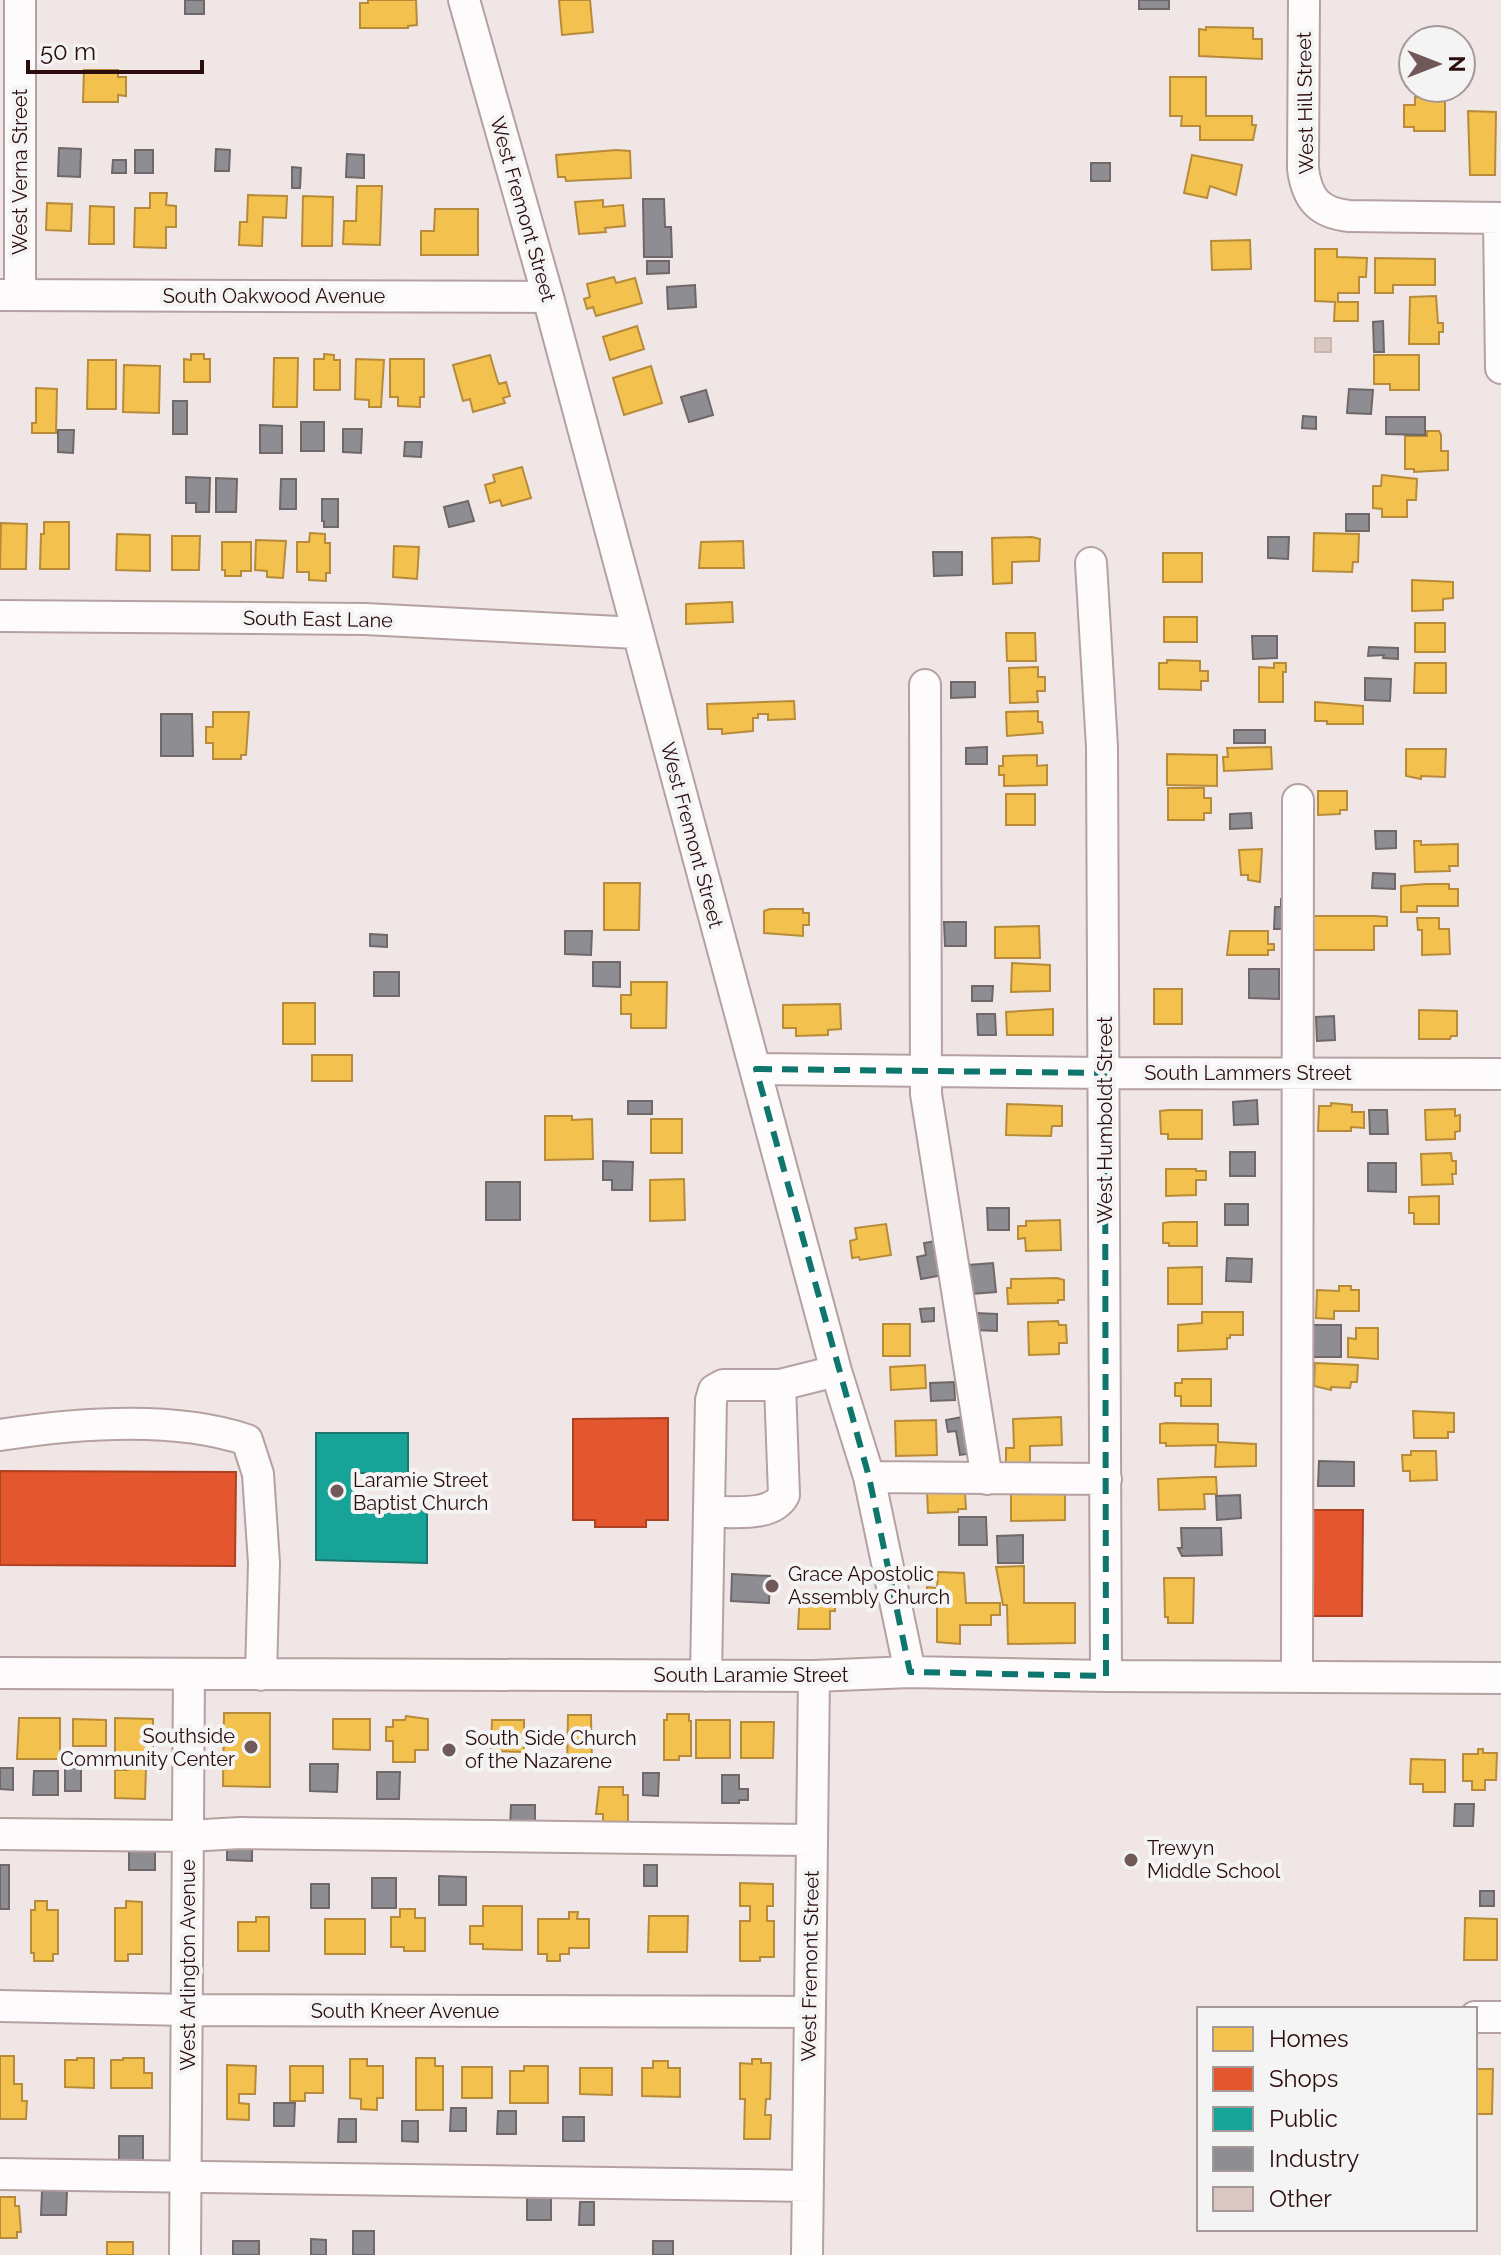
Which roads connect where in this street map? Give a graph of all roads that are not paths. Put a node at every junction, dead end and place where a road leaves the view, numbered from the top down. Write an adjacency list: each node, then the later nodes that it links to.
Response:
1 (20, 0): 4 (street, West Verna Street)
2 (464, 0): 7 (street, West Fremont Street)
3 (1304, 0): 5 (street, West Hill Street)
4 (10, 124): 6 (street, West Verna Street)
5 (1500, 218): 8 (street)
6 (10, 295): 7 (street, South Oakwood Avenue)
7 (548, 297): 11 (street, West Fremont Street)
8 (1501, 368)
9 (1091, 563): 16 (street, West Humboldt Street)
10 (0, 616): 11 (street, South East Lane)
11 (637, 633): 14 (street, West Fremont Street)
12 (925, 685): 15 (street)
13 (1298, 800): 17 (street)
14 (756, 1069): 15 (street, South Lammers Street); 19 (street, West Fremont Street)
15 (926, 1071): 16 (street, South Lammers Street); 23 (street)
16 (1105, 1073): 17 (street, South Lammers Street); 24 (street, West Humboldt Street)
17 (1298, 1073): 18 (street, South Lammers Street); 33 (street)
18 (1501, 1074)
19 (836, 1371): 20 (street); 22 (street, West Fremont Street)
20 (780, 1385): 25 (street); 25 (street)
21 (0, 1435): 29 (street)
22 (869, 1477): 23 (street); 26 (street, West Fremont Street)
23 (987, 1479): 24 (street)
24 (1106, 1479): 32 (street, West Humboldt Street)
25 (709, 1512): 30 (street)
26 (910, 1672): 31 (street, South Laramie Street); 32 (street, South Laramie Street)
27 (0, 1673): 28 (street, South Laramie Street)
28 (189, 1675): 29 (street, South Laramie Street); 36 (street, West Arlington Avenue)
29 (261, 1675): 30 (street, South Laramie Street)
30 (706, 1676): 31 (street, South Laramie Street)
31 (814, 1676): 37 (street, West Fremont Street)
32 (1106, 1676): 33 (street, South Laramie Street)
33 (1297, 1677): 34 (street, South Laramie Street)
34 (1501, 1678)
35 (0, 1834): 36 (street)
36 (188, 1836): 37 (street); 39 (street, West Arlington Avenue)
37 (811, 1840): 40 (street, West Fremont Street)
38 (0, 2006): 39 (street, South Kneer Avenue)
39 (188, 2010): 40 (street, South Kneer Avenue); 44 (street, West Arlington Avenue)
40 (809, 2012): 45 (street, West Fremont Street)
41 (1477, 2017): 42 (street)
42 (1501, 2017)
43 (0, 2174): 44 (street)
44 (186, 2176): 45 (street); 46 (street, West Arlington Avenue)
45 (808, 2186): 47 (street, West Fremont Street)
46 (185, 2255)
47 (807, 2255)

